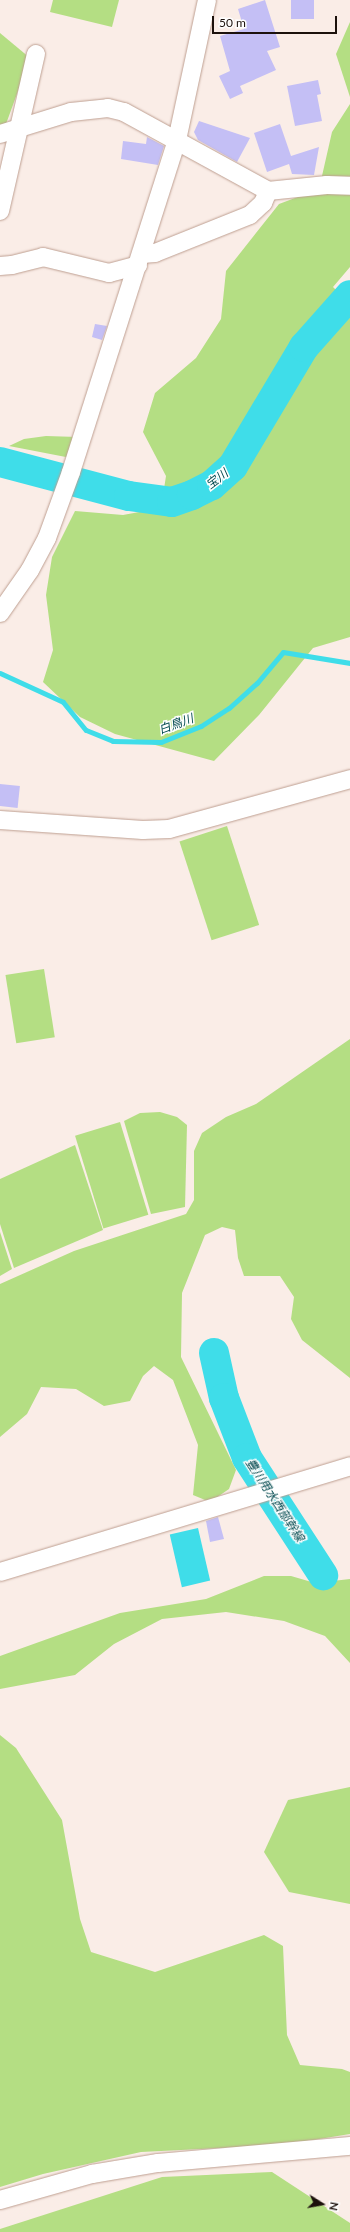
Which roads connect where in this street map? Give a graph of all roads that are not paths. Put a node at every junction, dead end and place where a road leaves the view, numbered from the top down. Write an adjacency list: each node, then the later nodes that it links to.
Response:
1 (207, 0): 5 (street)
2 (36, 54): 3 (street)
3 (19, 128): 4 (street); 5 (street); 8 (street)
4 (0, 134)
5 (177, 140): 7 (street); 9 (street)
6 (350, 186): 7 (street)
7 (268, 191): 9 (street)
8 (0, 211)
9 (140, 260): 10 (street); 11 (street)
10 (0, 266)
11 (0, 614)
12 (350, 780): 13 (street)
13 (0, 820)
14 (350, 1466): 15 (street)
15 (0, 1572)
16 (350, 2146): 17 (street)
17 (0, 2200)

